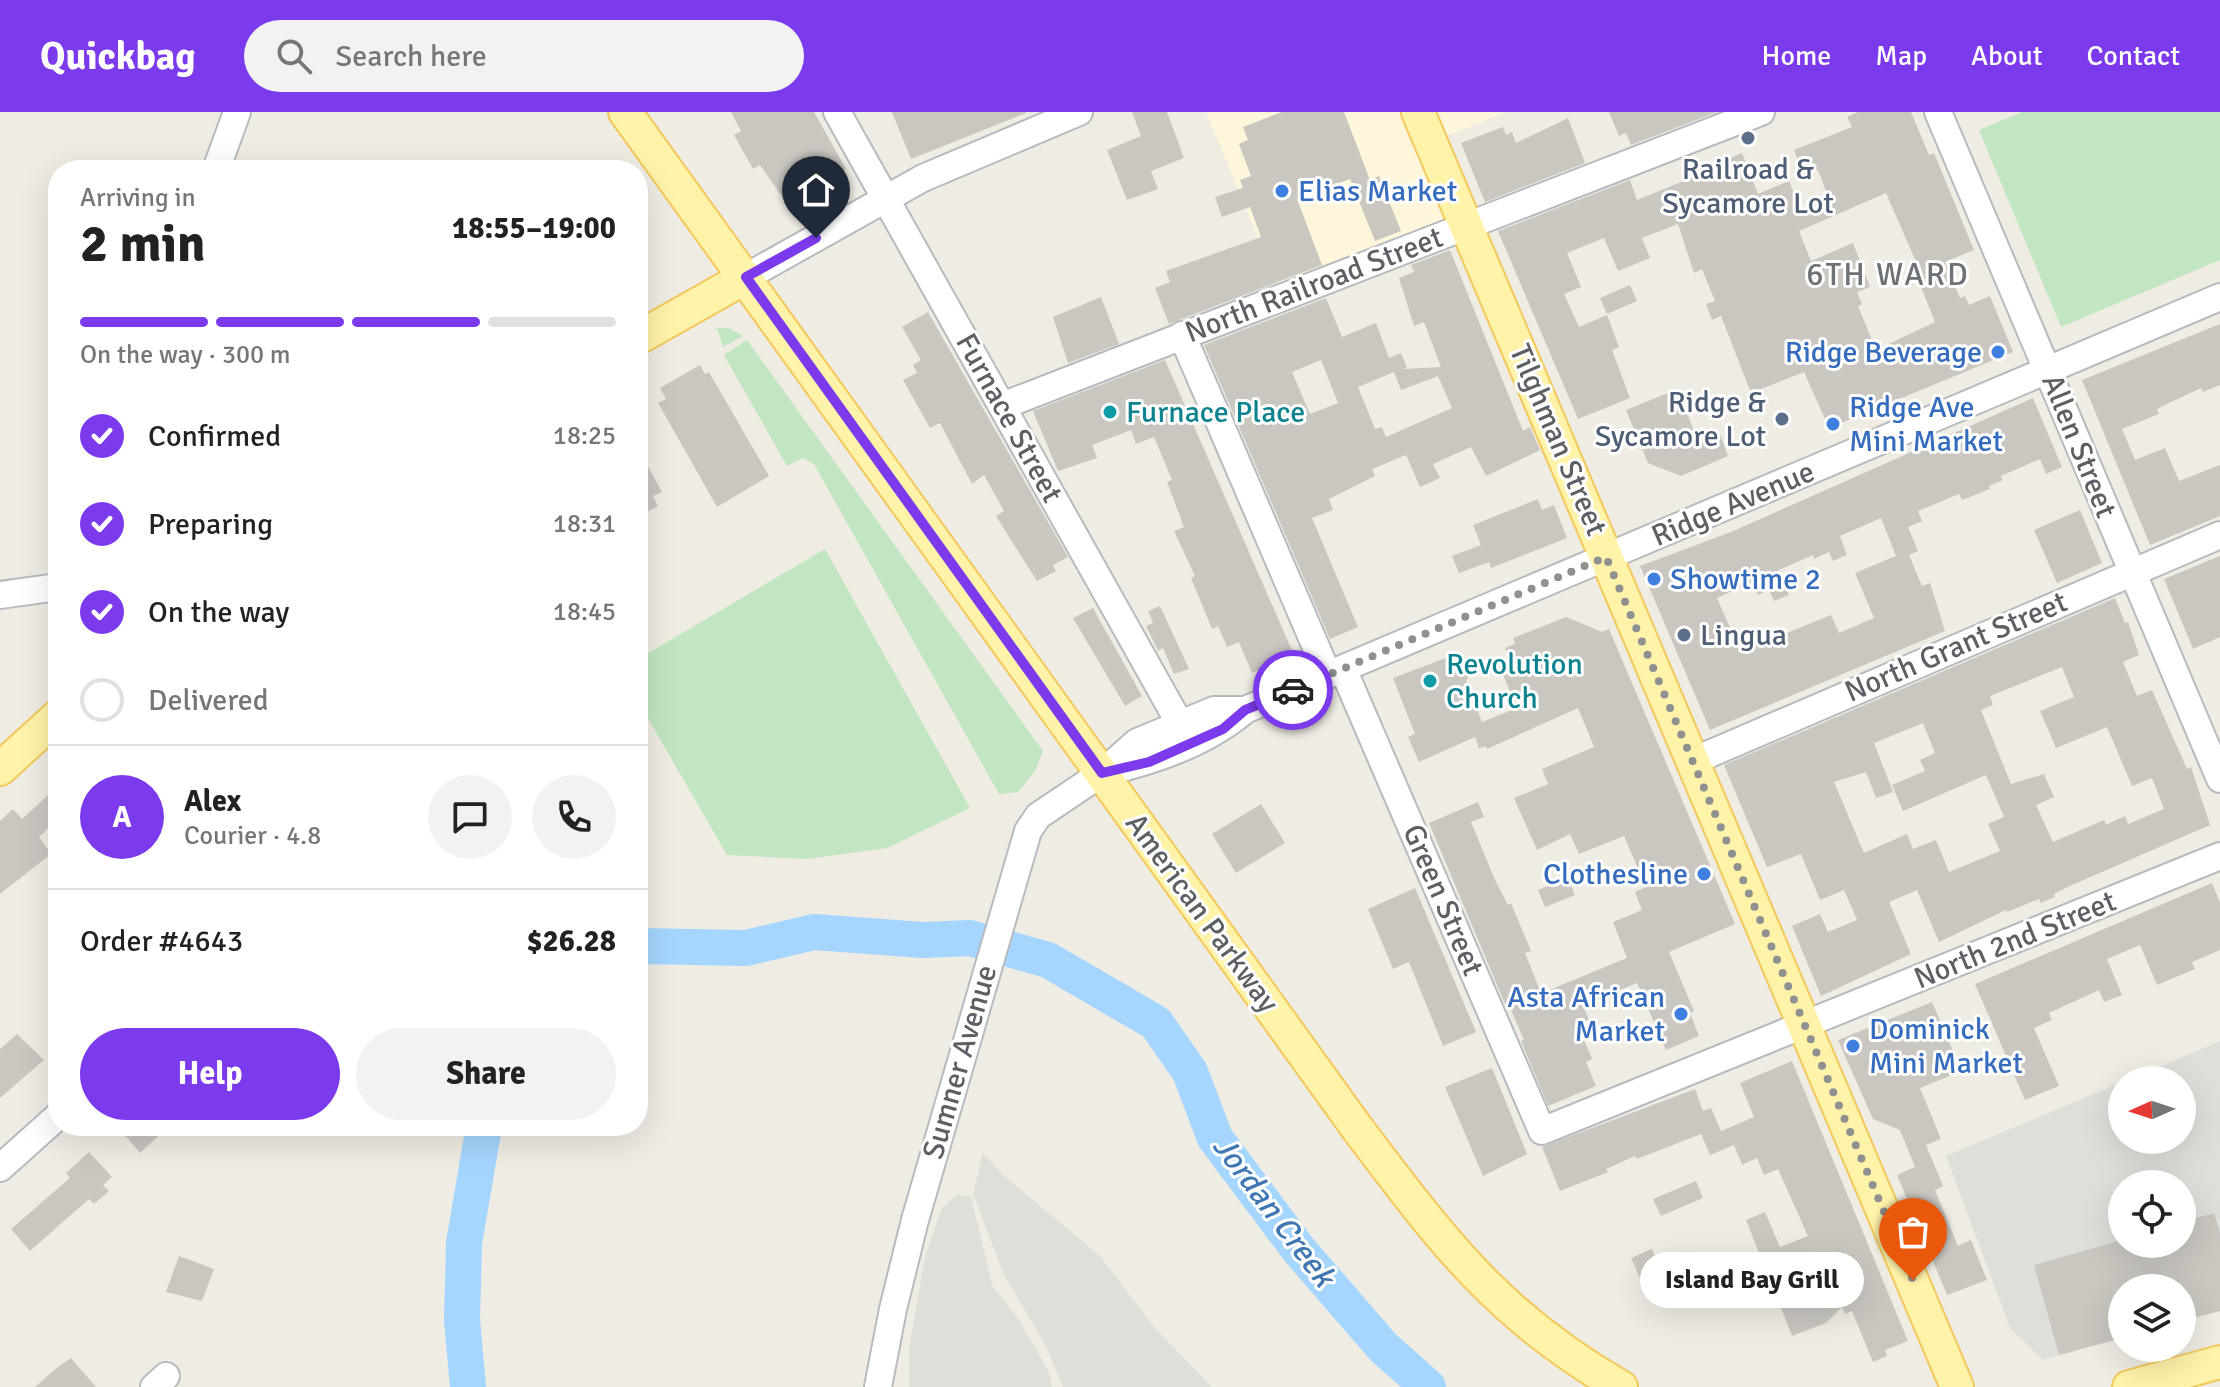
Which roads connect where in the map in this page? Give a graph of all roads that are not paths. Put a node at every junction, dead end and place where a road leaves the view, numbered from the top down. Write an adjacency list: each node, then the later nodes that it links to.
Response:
1 (237, 112): 8 (street)
2 (625, 112): 11 (main road, American Parkway)
3 (837, 112): 9 (street, Furnace Street)
4 (1079, 112): 9 (street)
5 (1418, 112): 10 (main road, Tilghman Street)
6 (1761, 112): 10 (street, North Railroad Street)
7 (1938, 112): 15 (street, Allen Street)
8 (220, 160)
9 (886, 198): 11 (street); 16 (street, Furnace Street)
10 (1467, 226): 14 (street, North Railroad Street); 18 (main road, Tilghman Street)
11 (746, 277): 13 (main road); 28 (main road, American Parkway)
12 (2220, 297): 15 (street, Ridge Avenue)
13 (648, 332)
14 (1182, 335): 16 (street, North Railroad Street); 22 (street, Green Street)
15 (2048, 370): 18 (street, Ridge Avenue); 19 (street, Allen Street)
16 (1002, 406): 24 (street, Furnace Street)
17 (2220, 535): 19 (street, North Grant Street)
18 (1606, 557): 22 (street, Ridge Avenue); 26 (main road, Tilghman Street)
19 (2132, 574): 26 (street, North Grant Street); 29 (street, Allen Street)
20 (48, 588): 21 (street)
21 (0, 595)
22 (1335, 672): 23 (street, Ridge Avenue); 33 (street, Green Street)
23 (1245, 710): 24 (street, Ridge Avenue); 28 (street, Ridge Avenue)
24 (1180, 724): 28 (street, Ridge Avenue)
25 (48, 725): 27 (main road)
26 (1693, 761): 31 (main road, Tilghman Street)
27 (0, 769)
28 (1102, 773): 36 (street, Sumner Avenue); 37 (main road, American Parkway)
29 (2220, 779)
30 (2220, 856): 31 (street, North 2nd Street)
31 (1803, 1022): 33 (street, North 2nd Street); 38 (main road, Tilghman Street)
32 (48, 1125): 34 (street)
33 (1542, 1131)
34 (0, 1168)
35 (2220, 1362): 39 (main road)
36 (878, 1387)
37 (1621, 1387)
38 (1957, 1387)
39 (2129, 1387)

